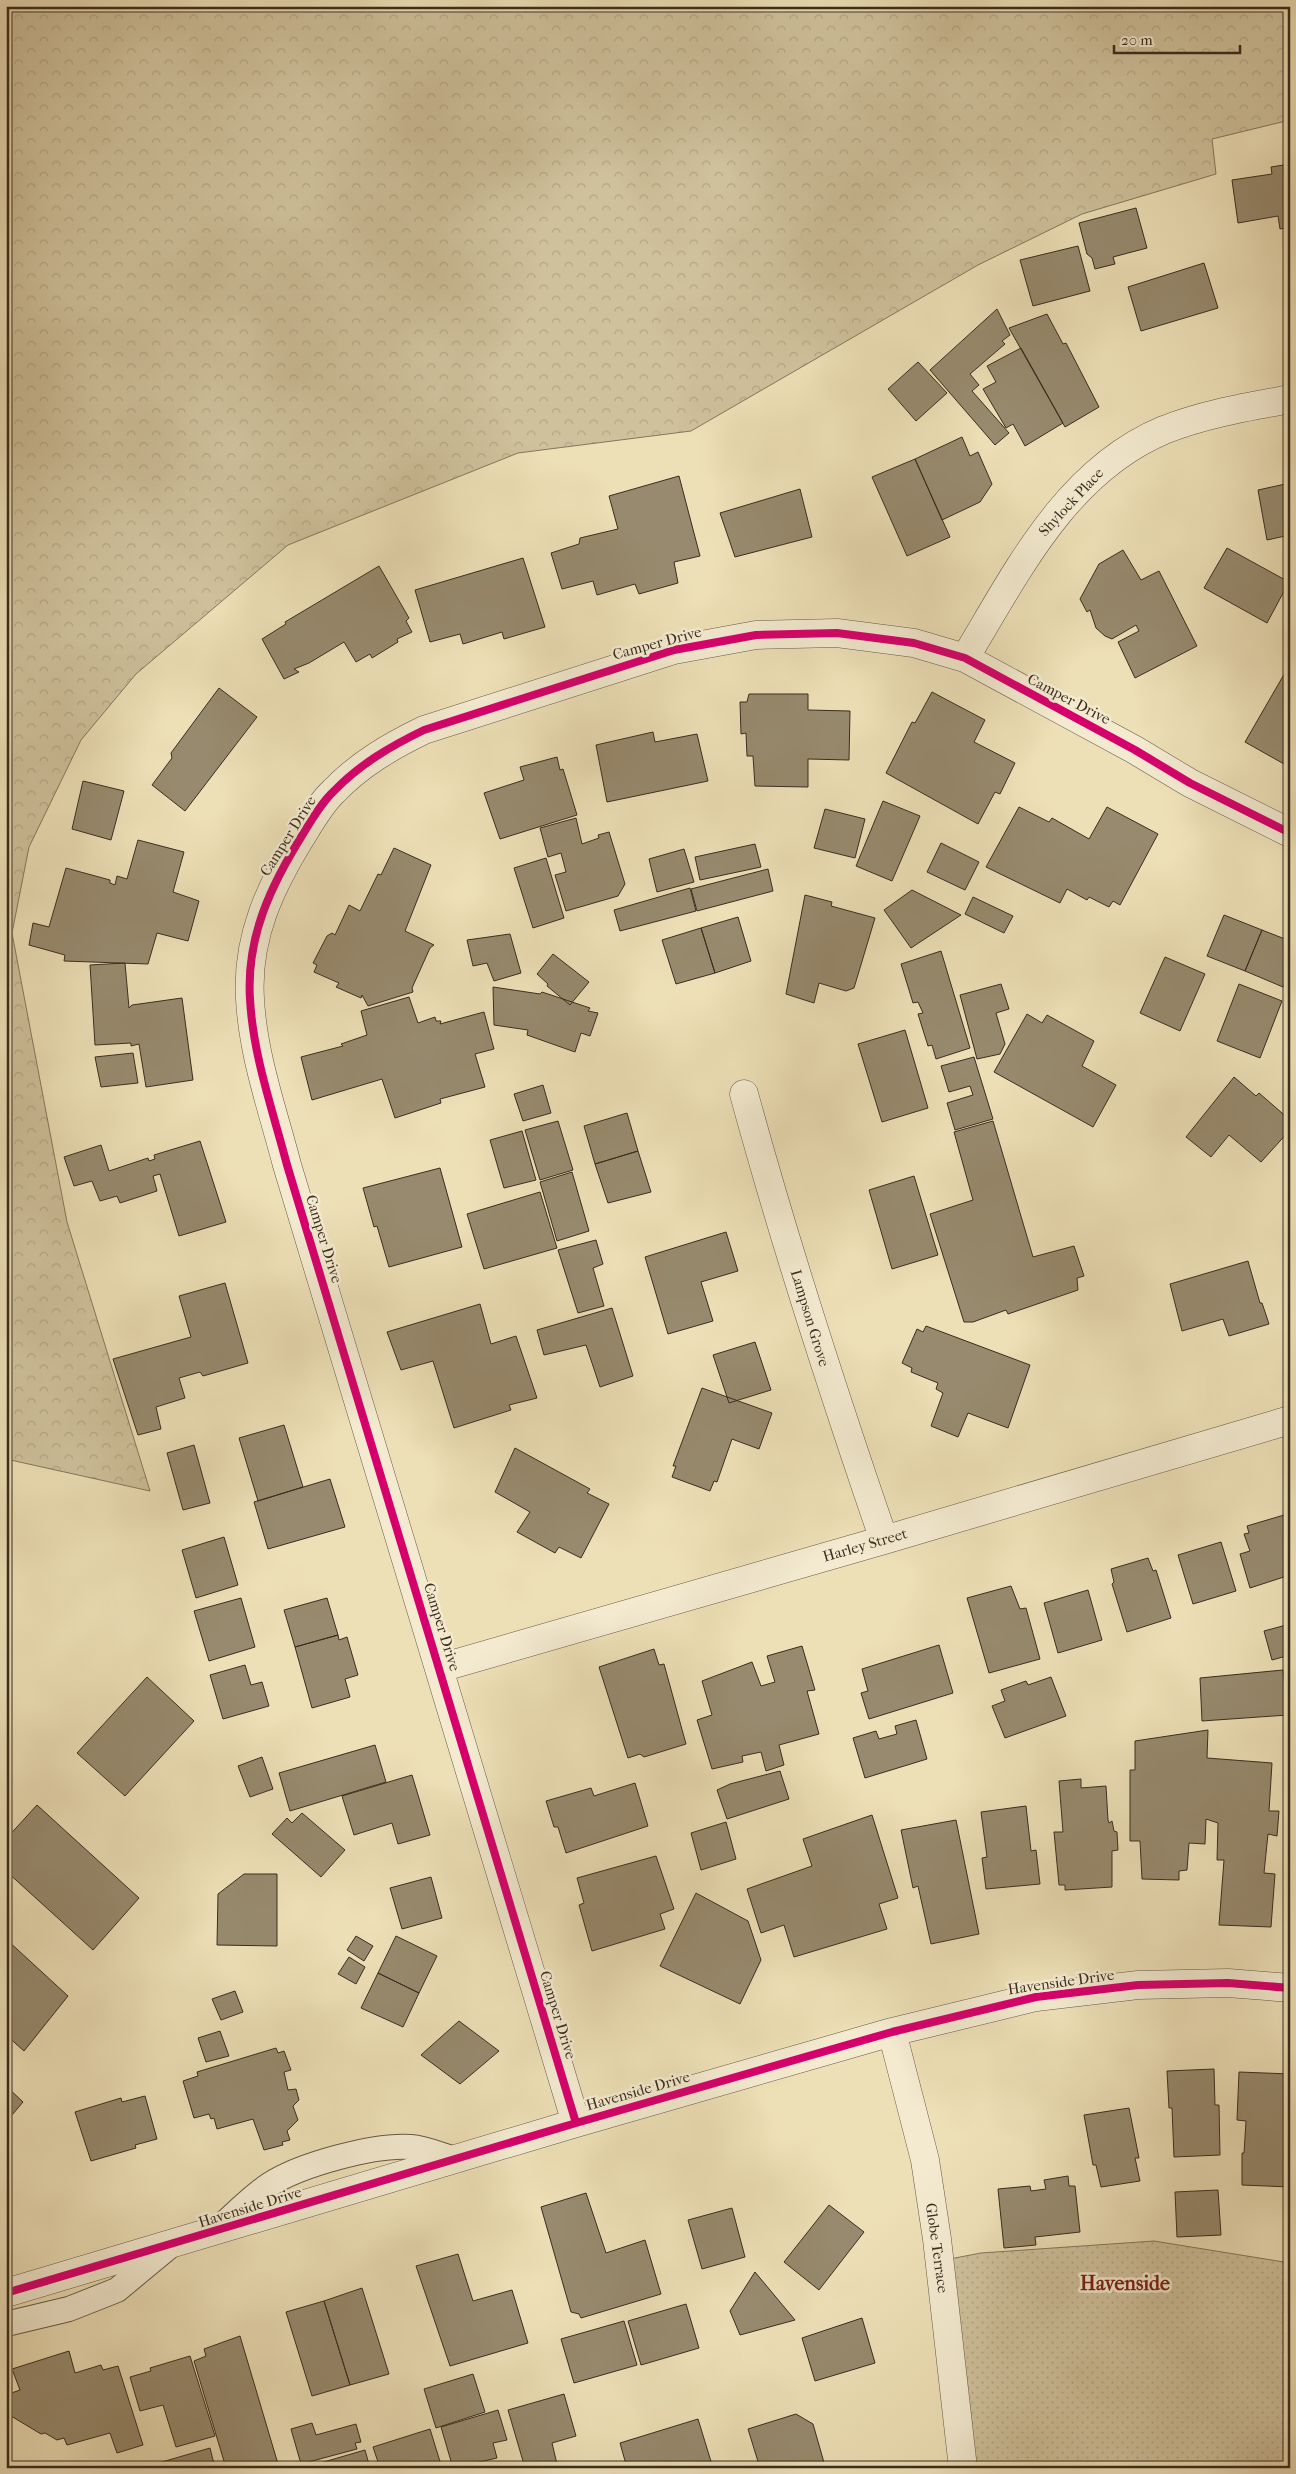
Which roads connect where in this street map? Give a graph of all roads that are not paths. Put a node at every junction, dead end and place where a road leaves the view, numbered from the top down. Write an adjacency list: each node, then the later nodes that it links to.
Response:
1 (1290, 399): 2 (street, Shylock Place)
2 (965, 658): 3 (street, Camper Drive); 7 (street, Camper Drive)
3 (1290, 833)
4 (744, 1094): 6 (street, Lampson Grove)
5 (1290, 1420): 6 (street, Harley Street)
6 (884, 1540): 7 (street, Harley Street)
7 (440, 1668): 10 (street, Camper Drive)
8 (1290, 1988): 9 (street, Havenside Drive)
9 (892, 2032): 10 (street, Havenside Drive); 14 (street, Globe Terrace)
10 (576, 2122): 11 (street, Havenside Drive)
11 (170, 2246): 12 (street, Havenside Drive); 13 (lane)
12 (6, 2293)
13 (6, 2324)
14 (963, 2468)

